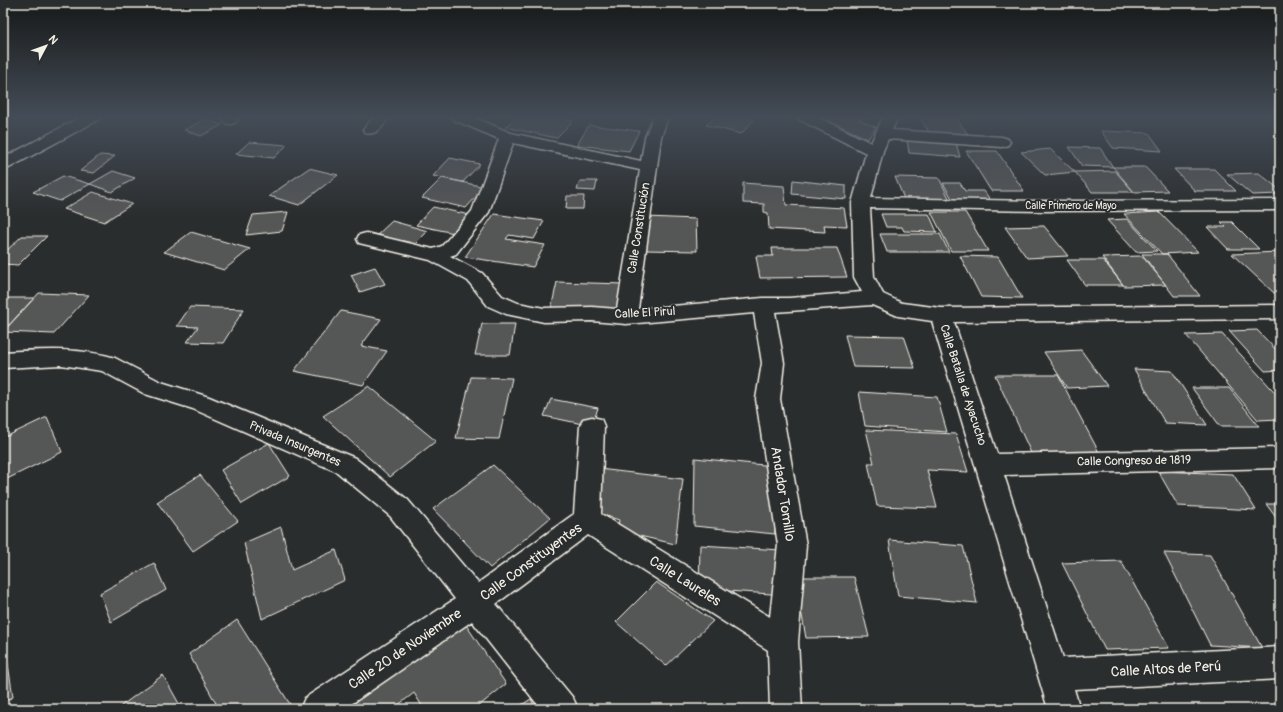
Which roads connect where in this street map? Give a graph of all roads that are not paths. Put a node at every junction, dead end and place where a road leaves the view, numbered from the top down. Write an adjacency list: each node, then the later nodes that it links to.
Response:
1 (30, 150): 6 (street)
2 (502, 150): 11 (street)
3 (569, 150): 7 (street)
4 (651, 150): 7 (street, Calle Constitución)
5 (875, 151): 8 (street)
6 (3, 164)
7 (648, 167): 16 (street, Calle Constitución)
8 (861, 203): 9 (street, Calle Primero de Mayo); 12 (street)
9 (1280, 205)
10 (366, 239): 11 (street)
11 (434, 254): 16 (street, Calle El Pirul)
12 (875, 298): 13 (street, Calle El Pirul); 15 (street)
13 (763, 305): 16 (street, Calle El Pirul); 23 (street, Andador Tomillo)
14 (1280, 312): 15 (street, Calle Batalla de Ayacucho)
15 (941, 315): 20 (street, Calle Batalla de Ayacucho)
16 (626, 317)
17 (3, 360): 22 (street, Privada Insurgentes)
18 (592, 426): 21 (street, Calle Constituyentes)
19 (1280, 458): 20 (street, Calle Congreso de 1819)
20 (988, 465): 25 (street, Calle Batalla de Ayacucho)
21 (587, 520): 22 (street, Calle Constituyentes); 23 (street, Calle Laureles)
22 (475, 602): 26 (street, Calle 20 de Noviembre); 27 (street, Privada Insurgentes)
23 (784, 642): 28 (street, Andador Tomillo)
24 (1280, 663): 25 (street, Calle Altos de Perú)
25 (1052, 674): 29 (street, Calle Batalla de Ayacucho)
26 (316, 709)
27 (562, 709)
28 (786, 709)
29 (1064, 709)

